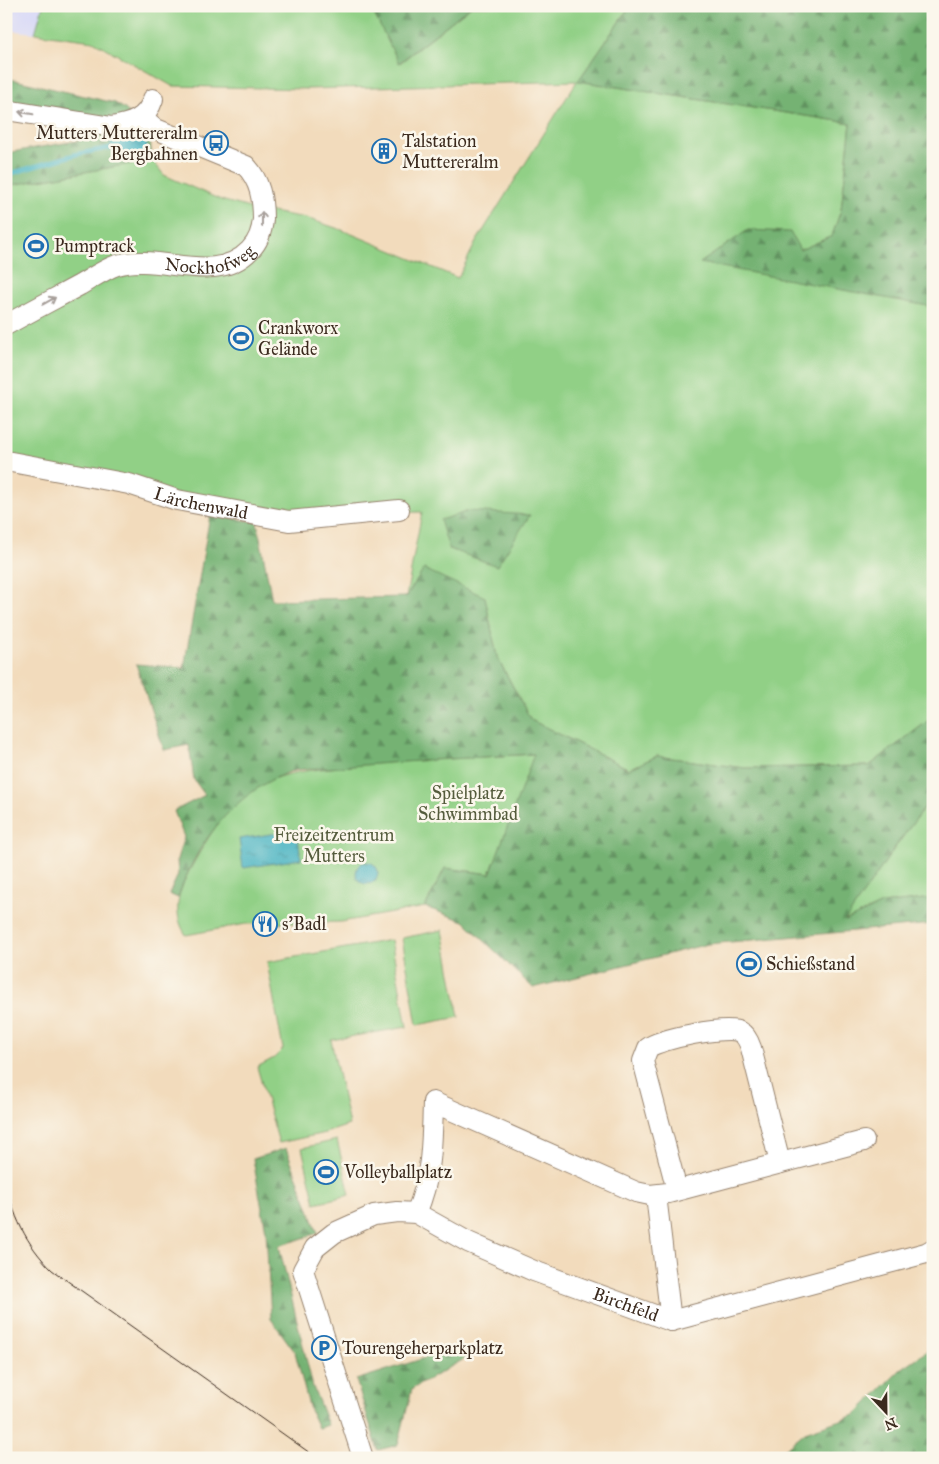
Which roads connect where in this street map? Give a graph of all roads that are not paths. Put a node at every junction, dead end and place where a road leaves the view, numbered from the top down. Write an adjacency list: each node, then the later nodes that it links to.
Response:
1 (153, 99): 3 (street)
2 (6, 110): 3 (street, one-way to 2)
3 (142, 117): 4 (street, Nockhofweg, one-way to 3)
4 (6, 325)
5 (6, 461): 6 (street, Lärchenwald)
6 (399, 510)
7 (864, 1141): 8 (street)
8 (780, 1163): 9 (street); 9 (street)
9 (677, 1190): 10 (street)
10 (656, 1195): 11 (street); 13 (street)
11 (416, 1213): 13 (street, Birchfeld); 14 (street, Birchfeld)
12 (933, 1249): 13 (street, Birchfeld)
13 (671, 1320)
14 (363, 1458)

